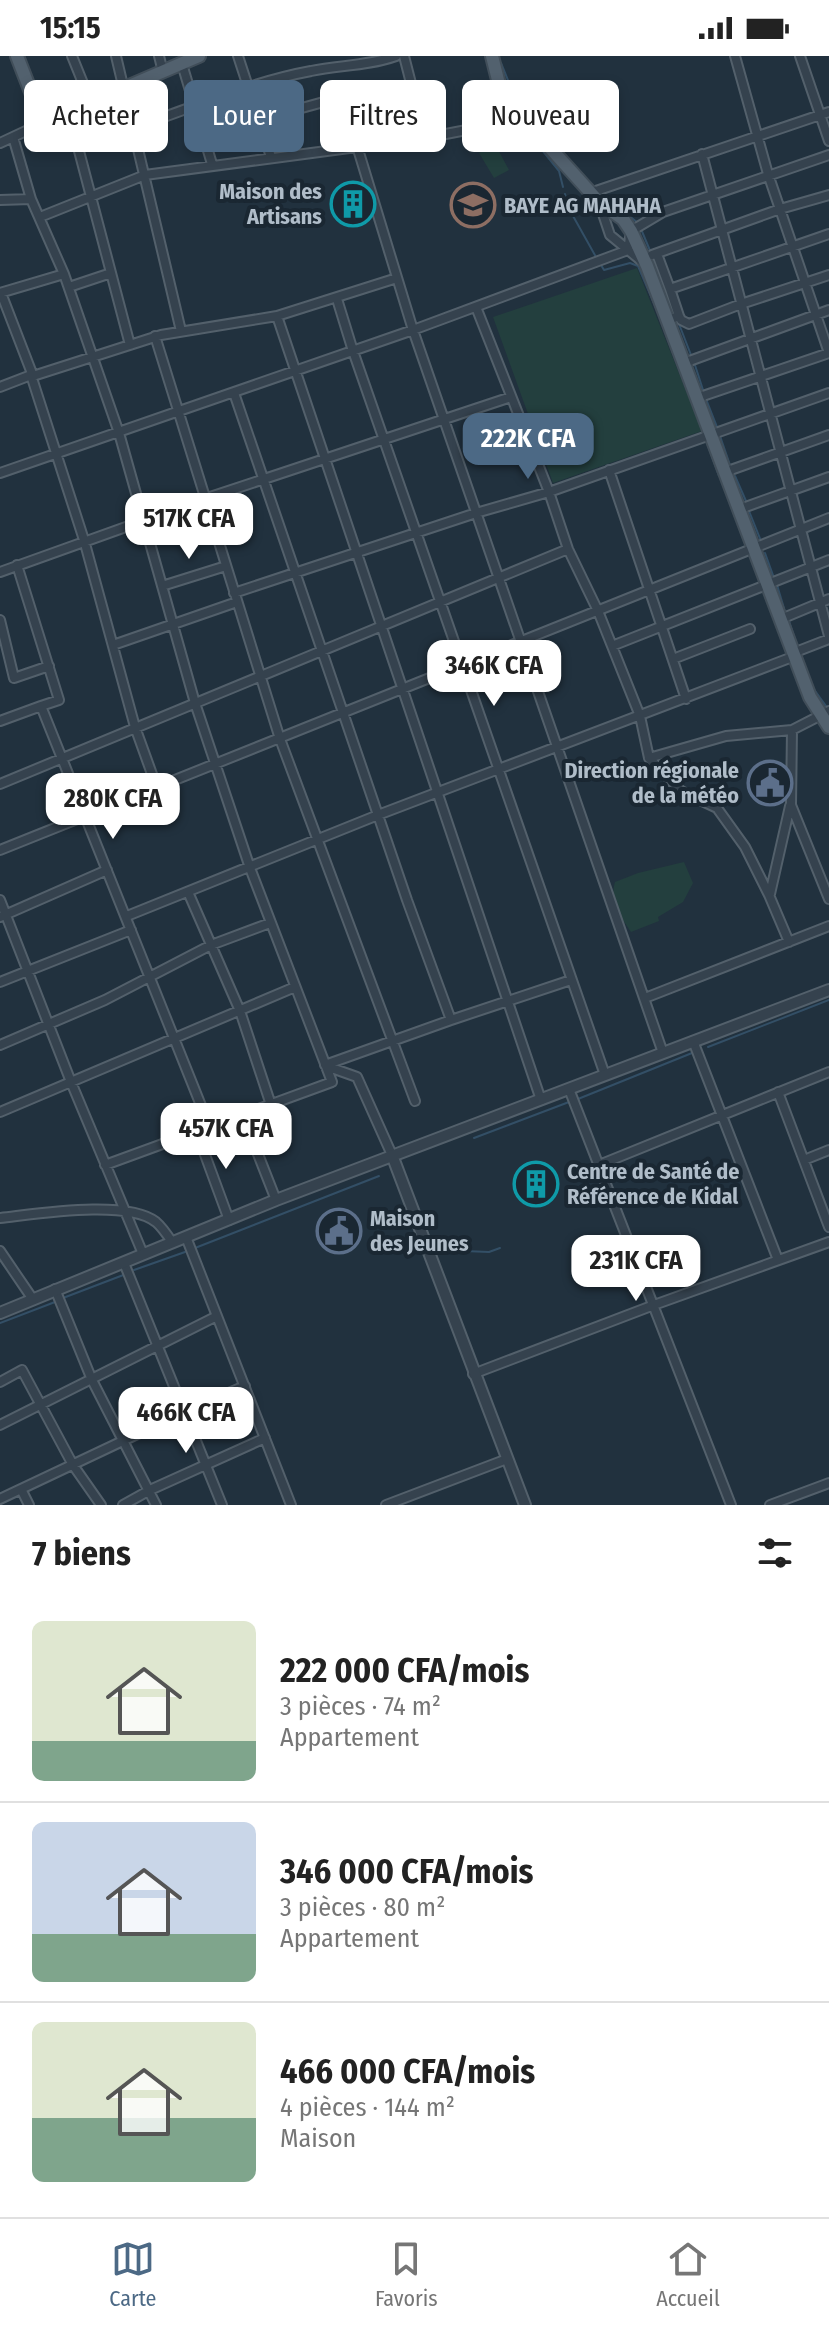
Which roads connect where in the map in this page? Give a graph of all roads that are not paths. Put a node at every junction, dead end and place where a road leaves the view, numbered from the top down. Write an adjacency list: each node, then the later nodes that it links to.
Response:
1 (17, 56): 15 (main road)
2 (72, 56): 16 (street)
3 (116, 56): 17 (street)
4 (159, 56): 14 (street)
5 (238, 56): 20 (street)
6 (396, 56): 12 (street)
7 (404, 56): 22 (street)
8 (492, 56): 23 (main road)
9 (735, 56): 27 (street)
10 (800, 56): 25 (street)
11 (196, 57): 13 (main road)
12 (382, 58): 21 (street)
13 (182, 64): 14 (main road); 19 (street)
14 (163, 72): 18 (main road)
15 (26, 80)
16 (82, 80)
17 (122, 80)
18 (145, 80)
19 (187, 80)
20 (245, 80)
21 (280, 80)
22 (410, 80)
23 (498, 80)
24 (829, 112): 25 (street)
25 (819, 115): 27 (street); 29 (street)
26 (24, 132): 28 (street)
27 (757, 135): 38 (street); 42 (street)
28 (13, 137): 30 (street); 48 (street)
29 (829, 141)
30 (0, 143)
31 (320, 151): 40 (street)
32 (79, 152): 46 (street)
33 (139, 152): 43 (street)
34 (209, 152): 41 (street)
35 (269, 152): 40 (street)
36 (359, 152): 62 (street)
37 (554, 152): 47 (main road)
38 (702, 154): 44 (street); 47 (street)
39 (829, 155): 42 (street)
40 (271, 157): 41 (street)
41 (212, 164): 43 (street)
42 (768, 174): 44 (street); 50 (street)
43 (145, 175): 46 (street); 75 (street)
44 (713, 195): 52 (street); 53 (street)
45 (829, 195): 50 (street)
46 (90, 197): 51 (street); 59 (street)
47 (595, 197): 53 (main road); 56 (street)
48 (31, 199): 49 (street); 51 (street)
49 (0, 200)
50 (780, 209): 52 (street); 55 (street)
51 (40, 217): 60 (street)
52 (723, 230): 57 (street); 58 (street)
53 (631, 231): 56 (street); 57 (main road)
54 (829, 234): 55 (street)
55 (793, 246): 58 (street); 63 (street)
56 (628, 250): 57 (street); 69 (street)
57 (649, 259): 65 (street); 73 (main road)
58 (732, 268): 65 (street); 68 (street)
59 (111, 273): 64 (street); 78 (street)
60 (64, 274): 64 (street); 66 (street)
61 (829, 275): 63 (street)
62 (397, 278): 67 (street); 74 (street)
63 (805, 283): 68 (street); 71 (street)
64 (69, 287): 81 (street)
65 (670, 289): 73 (street)
66 (1, 293): 84 (street)
67 (337, 299): 72 (street); 79 (street)
68 (741, 304): 73 (street); 77 (street)
69 (476, 307): 74 (street); 89 (street)
70 (829, 310): 71 (street)
71 (816, 315): 77 (street); 80 (street)
72 (277, 316): 75 (street); 83 (street)
73 (673, 318): 82 (main road)
74 (413, 330): 79 (street); 93 (street)
75 (181, 331): 76 (street)
76 (155, 336): 78 (street); 91 (street)
77 (751, 339): 82 (street); 85 (street)
78 (130, 345): 81 (street)
79 (353, 351): 83 (street); 97 (street)
80 (829, 353): 85 (street)
81 (95, 357): 84 (street); 94 (street)
82 (684, 363): 90 (main road)
83 (295, 372): 87 (street); 100 (street)
84 (32, 376): 86 (street); 99 (street)
85 (761, 378): 90 (street); 92 (street)
86 (0, 387)
87 (234, 393): 91 (street); 105 (street)
88 (829, 393): 92 (street)
89 (511, 397): 93 (street); 107 (street)
90 (697, 398): 95 (main road)
91 (177, 413): 94 (street); 108 (street)
92 (770, 413): 95 (street); 98 (street)
93 (444, 421): 97 (street); 110 (street)
94 (119, 433): 99 (street); 112 (street)
95 (711, 433): 101 (street); 102 (main road)
96 (829, 435): 98 (street)
97 (384, 441): 100 (street); 114 (street)
98 (780, 451): 102 (street); 106 (street)
99 (56, 453): 103 (street); 115 (street)
100 (325, 460): 105 (street); 118 (street)
101 (609, 470): 107 (street); 128 (street)
102 (725, 472): 109 (main road)
103 (0, 473)
104 (829, 477): 106 (street)
105 (263, 480): 108 (street); 124 (street)
106 (791, 491): 109 (street); 113 (street)
107 (549, 492): 110 (street); 117 (street)
108 (204, 499): 112 (street); 121 (street)
109 (740, 509): 116 (main road)
110 (476, 513): 114 (street); 125 (street)
111 (829, 518): 113 (street)
112 (144, 521): 115 (street); 127 (street)
113 (801, 530): 116 (street); 122 (street)
114 (416, 533): 118 (street); 131 (street)
115 (84, 540): 120 (street); 141 (street)
116 (754, 548): 126 (main road); 128 (street)
117 (568, 549): 125 (street); 132 (street)
118 (356, 553): 124 (street); 137 (street)
119 (829, 560): 122 (street)
120 (17, 565): 123 (street); 146 (street)
121 (226, 566): 127 (street); 129 (street)
122 (811, 567): 126 (street); 130 (street)
123 (0, 572)
124 (295, 573): 129 (street); 143 (street)
125 (498, 578): 131 (street); 140 (street)
126 (768, 584): 133 (main road); 136 (street)
127 (162, 586): 135 (street)
128 (650, 590): 132 (street); 136 (street)
129 (236, 598): 135 (street); 148 (street)
130 (825, 600): 133 (street); 139 (street)
131 (440, 602): 137 (street); 147 (street)
132 (598, 611): 140 (street); 142 (street)
133 (781, 619): 144 (main road)
134 (0, 620): 146 (street)
135 (173, 626): 141 (street); 151 (street)
136 (661, 626): 142 (street); 145 (street)
137 (381, 627): 143 (street); 149 (street)
138 (750, 629): 145 (street)
139 (829, 637): 144 (street)
140 (521, 643): 147 (street); 160 (street)
141 (113, 645): 157 (street)
142 (612, 646): 154 (street)
143 (322, 651): 148 (street); 153 (street)
144 (794, 655): 150 (street); 155 (main road)
145 (673, 659): 150 (street)
146 (49, 666): 152 (street)
147 (463, 666): 149 (street); 164 (street)
148 (261, 677): 151 (street); 159 (street)
149 (403, 690): 153 (street); 167 (street)
150 (686, 699): 154 (street)
151 (195, 703): 157 (street); 163 (street)
152 (41, 706): 156 (street); 162 (street)
153 (343, 714): 159 (street); 169 (street)
154 (640, 716): 160 (street); 161 (street)
155 (827, 718): 158 (street)
156 (0, 721)
157 (135, 727): 162 (street); 166 (street)
158 (792, 730): 161 (street); 168 (street)
159 (280, 739): 163 (street); 171 (street)
160 (558, 748): 164 (street); 192 (street)
161 (649, 758): 176 (street)
162 (62, 759): 165 (street); 170 (street)
163 (216, 765): 166 (street); 173 (street)
164 (499, 771): 167 (street); 188 (street)
165 (0, 784)
166 (157, 788): 170 (street)
167 (438, 795): 169 (street); 193 (street)
168 (791, 805): 176 (street); 177 (street)
169 (378, 815): 171 (street); 195 (street)
170 (86, 817): 172 (street); 174 (street)
171 (317, 839): 173 (street); 199 (street)
172 (0, 850)
173 (250, 868): 175 (street); 181 (street)
174 (107, 870): 179 (street); 180 (street)
175 (188, 892): 180 (street); 185 (street)
176 (769, 895): 184 (street)
177 (829, 899)
178 (0, 900): 179 (street)
179 (3, 916): 186 (street)
180 (127, 916): 183 (street)
181 (270, 923): 185 (street); 190 (street)
182 (829, 926): 184 (street)
183 (131, 930): 186 (street); 187 (street)
184 (789, 942): 192 (street)
185 (211, 945): 187 (street); 194 (street)
186 (29, 971): 189 (street); 196 (street)
187 (151, 977): 196 (street); 197 (street)
188 (571, 980): 193 (street); 204 (street)
189 (0, 982)
190 (295, 987): 194 (street); 202 (street)
191 (829, 990): 198 (street)
192 (645, 998): 201 (street)
193 (507, 1001): 195 (street); 208 (street)
194 (240, 1011): 197 (street); 210 (street)
195 (451, 1020): 199 (street)
196 (49, 1026): 200 (street); 205 (street)
197 (175, 1040): 205 (street); 214 (street)
198 (693, 1041): 201 (street); 212 (street)
199 (391, 1042): 202 (street); 209 (street)
200 (0, 1045)
201 (663, 1053): 204 (street)
202 (325, 1065): 210 (street); 217 (street)
203 (829, 1072): 207 (street)
204 (605, 1075): 206 (street)
205 (71, 1082): 211 (street); 219 (street)
206 (569, 1089): 208 (street); 220 (street)
207 (778, 1092): 212 (street); 218 (street)
208 (541, 1100): 217 (street)
209 (415, 1101)
210 (271, 1105): 213 (street)
211 (0, 1112)
212 (722, 1115): 220 (street); 231 (street)
213 (243, 1116): 214 (street); 221 (street)
214 (210, 1128): 215 (street)
215 (197, 1133): 219 (street); 224 (street)
216 (829, 1150): 218 (street)
217 (392, 1155): 221 (street); 239 (street)
218 (804, 1160): 225 (street)
219 (105, 1165): 222 (street)
220 (599, 1165): 235 (street)
221 (276, 1200): 224 (street)
222 (124, 1210): 223 (street); 227 (street); 230 (street)
223 (0, 1218)
224 (229, 1220): 226 (street)
225 (829, 1227)
226 (186, 1237): 227 (street); 237 (street)
227 (172, 1242): 230 (street)
228 (829, 1242): 231 (street)
229 (0, 1251): 234 (street)
230 (143, 1254): 232 (street)
231 (778, 1260): 235 (street)
232 (124, 1263): 233 (street); 238 (street)
233 (55, 1289): 234 (street); 240 (street)
234 (32, 1298): 236 (street)
235 (654, 1305): 239 (street); 264 (street)
236 (0, 1313)
237 (217, 1316): 238 (street); 242 (street)
238 (158, 1348): 240 (street); 244 (street)
239 (473, 1374): 248 (street)
240 (92, 1380): 243 (street); 247 (street)
241 (0, 1382): 243 (street)
242 (245, 1386): 244 (street); 246 (street)
243 (42, 1406): 245 (street); 250 (street)
244 (184, 1412): 247 (street); 249 (street)
245 (0, 1425)
246 (265, 1438): 249 (street); 262 (street)
247 (122, 1441): 250 (street); 253 (street)
248 (507, 1459): 256 (street); 263 (street)
249 (206, 1464): 253 (street); 261 (street)
250 (73, 1465): 252 (street); 258 (street)
251 (829, 1483): 254 (street)
252 (21, 1489): 255 (street); 257 (street)
253 (150, 1490): 259 (street); 260 (street)
254 (795, 1495): 265 (street); 266 (street)
255 (0, 1499)
256 (392, 1504)
257 (29, 1505)
258 (101, 1505)
259 (123, 1505)
260 (156, 1505)
261 (222, 1505)
262 (291, 1505)
263 (525, 1505)
264 (731, 1505)
265 (770, 1505)
266 (799, 1505)

